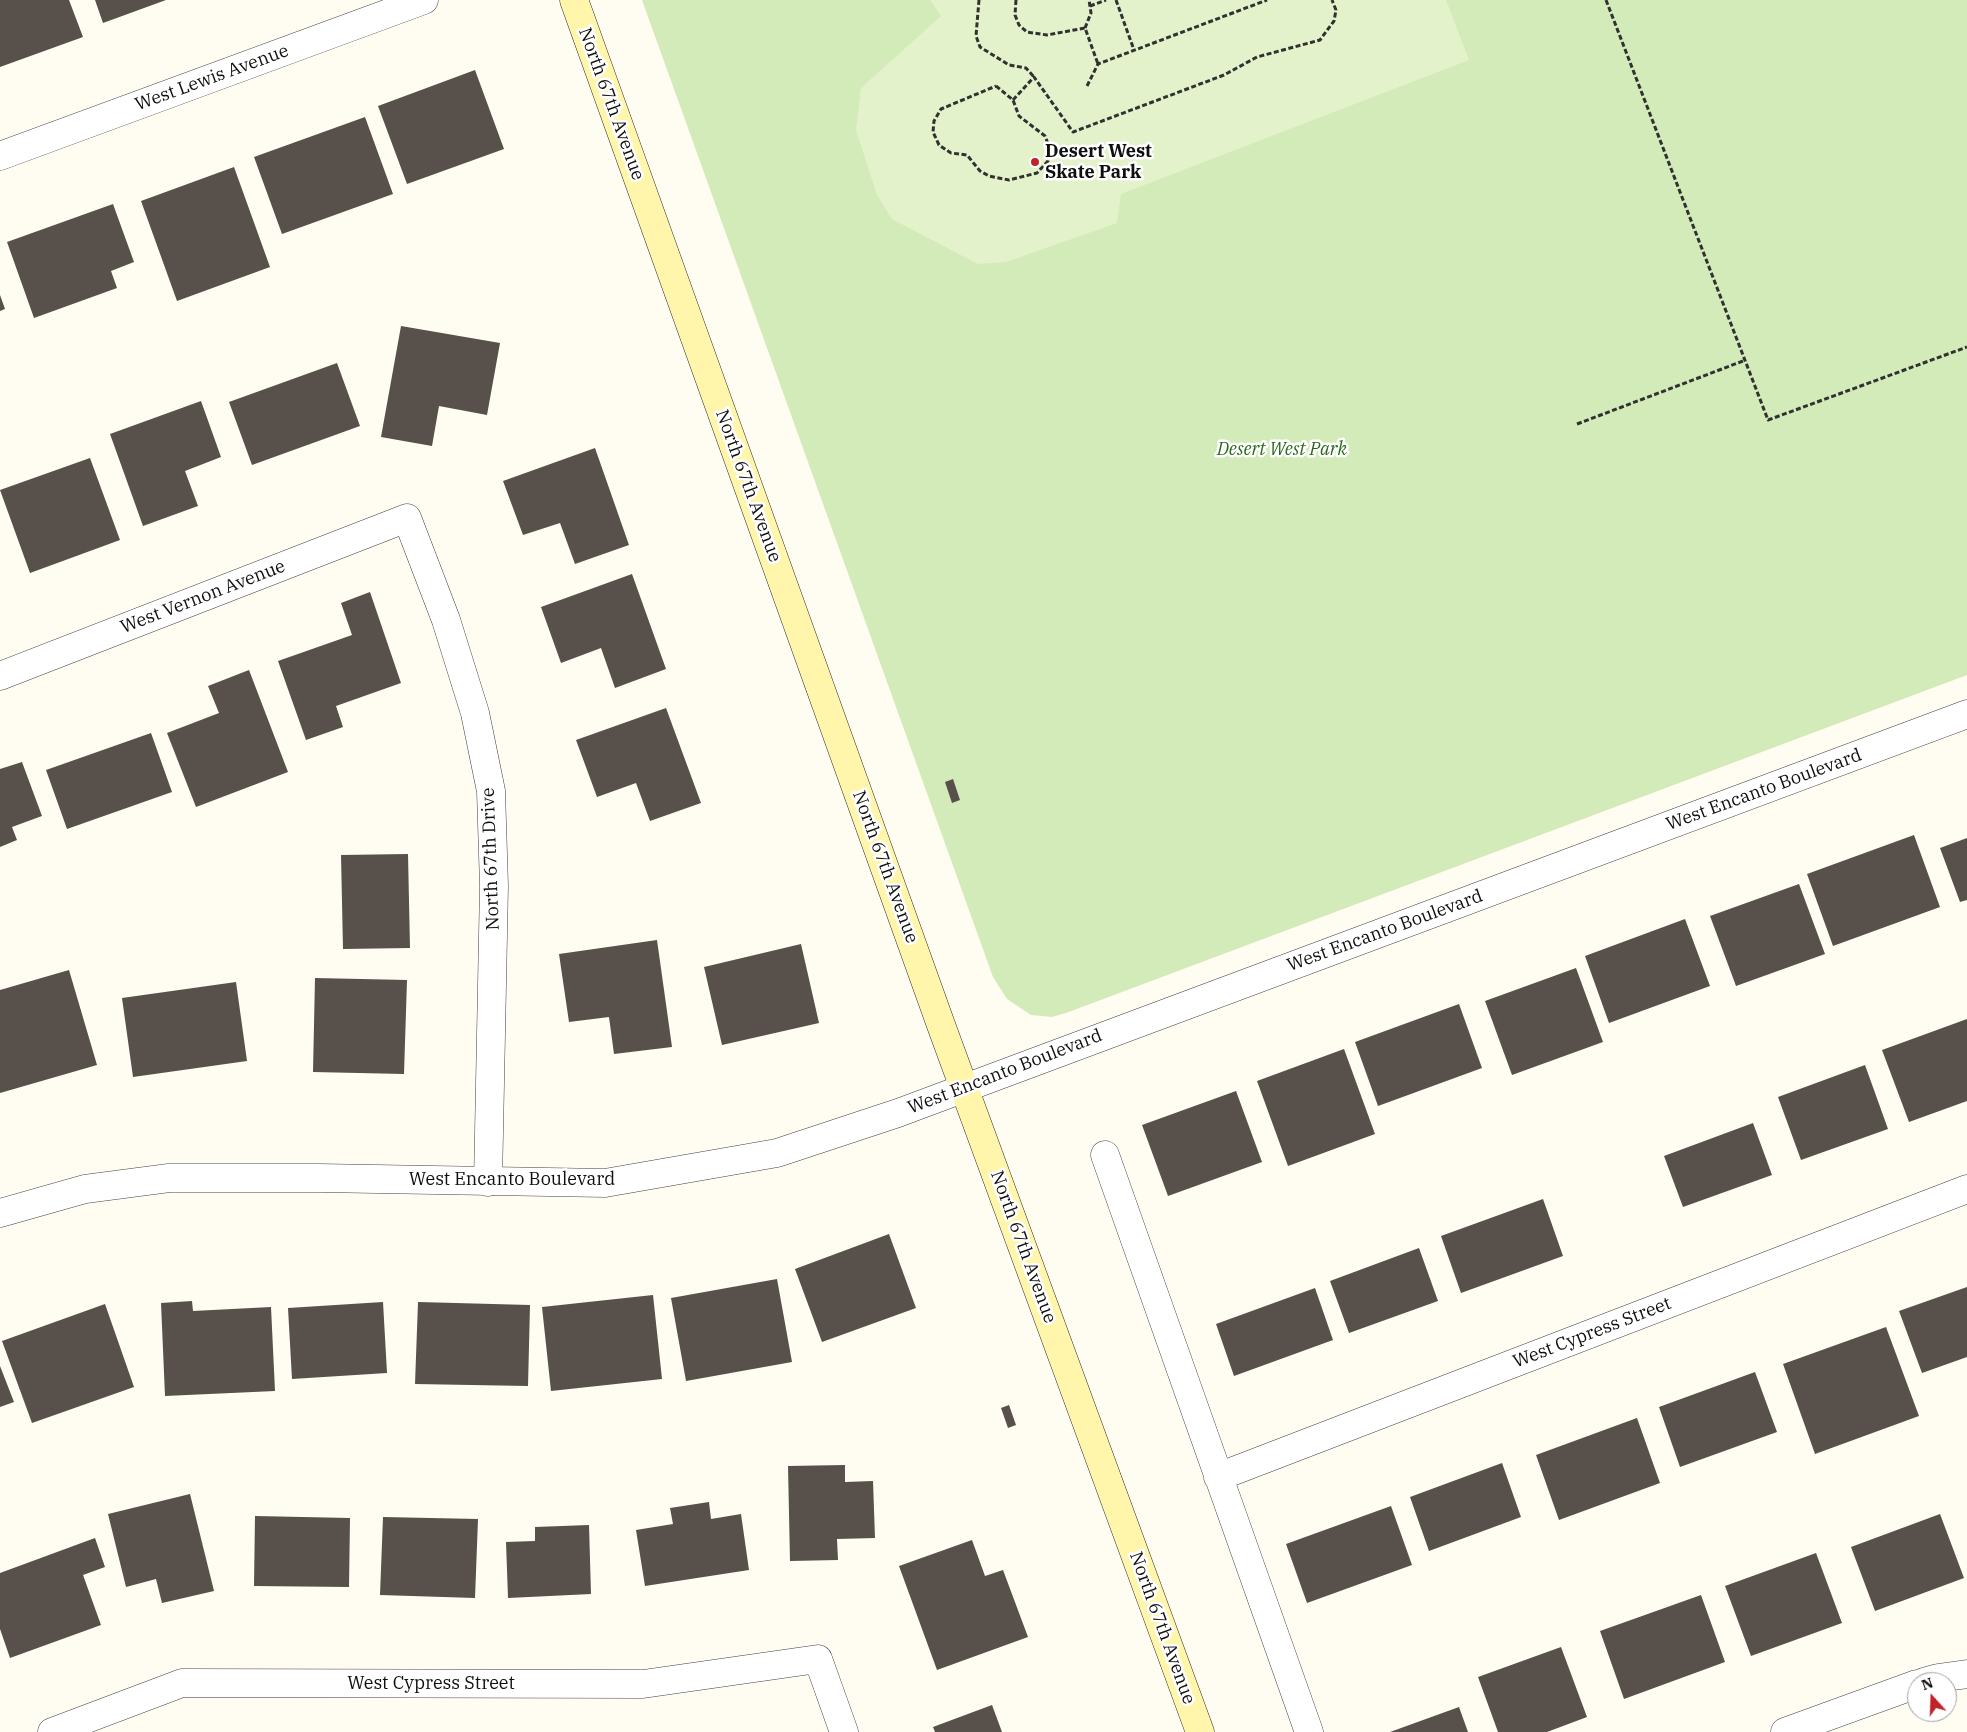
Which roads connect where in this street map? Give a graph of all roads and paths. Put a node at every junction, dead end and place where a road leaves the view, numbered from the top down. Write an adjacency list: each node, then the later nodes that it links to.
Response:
1 (424, 0): 18 (street, West Lewis Avenue)
2 (574, 0): 25 (main road, North 67th Avenue)
3 (979, 0): 15 (path)
4 (1016, 0): 12 (path)
5 (1089, 0): 11 (path)
6 (1106, 0): 11 (path)
7 (1116, 0): 13 (path)
8 (1266, 0): 13 (path)
9 (1332, 0): 15 (path)
10 (1606, 0): 20 (path)
11 (1090, 6): 12 (path)
12 (1085, 28): 14 (path)
13 (1134, 50): 14 (path)
14 (1098, 64): 16 (path)
15 (1034, 77): 17 (path)
16 (1087, 86)
17 (1013, 100): 17 (path)
18 (0, 156)
19 (1967, 347): 20 (path)
20 (1743, 362): 21 (path)
21 (1577, 424)
22 (407, 518): 23 (street, West Vernon Avenue); 27 (street, North 67th Drive)
23 (0, 676)
24 (1967, 714): 25 (street, West Encanto Boulevard)
25 (964, 1087): 27 (street, West Encanto Boulevard); 34 (main road, North 67th Avenue)
26 (1105, 1155): 30 (street)
27 (488, 1182): 29 (street, West Encanto Boulevard)
28 (1967, 1189): 30 (street, West Cypress Street)
29 (0, 1213)
30 (1218, 1477): 35 (street)
31 (1907, 1688): 36 (street)
32 (52, 1732): 33 (street, West Cypress Street)
33 (844, 1732)
34 (1200, 1732)
35 (1309, 1732)
36 (1785, 1732)

